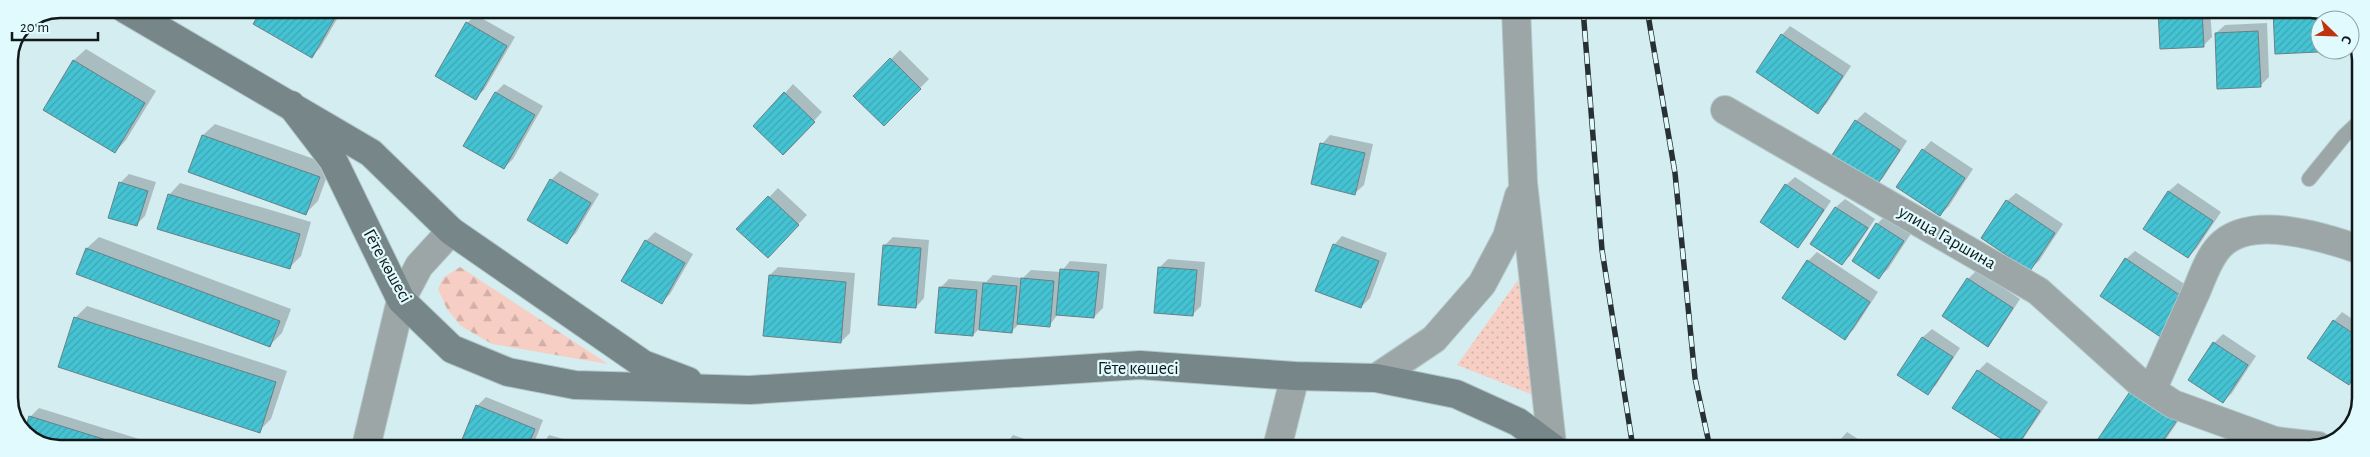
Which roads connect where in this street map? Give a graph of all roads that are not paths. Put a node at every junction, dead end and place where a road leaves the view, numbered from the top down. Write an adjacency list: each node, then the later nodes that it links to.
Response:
1 (140, 18): 3 (main road, Гёте көшесі)
2 (1516, 18): 7 (street)
3 (291, 106): 8 (main road, Гёте көшесі); 10 (main road, Гёте көшесі)
4 (1725, 110): 14 (street, улица Гаршина)
5 (2352, 128): 6 (lane)
6 (2309, 179)
7 (1523, 182): 12 (street); 18 (street)
8 (451, 231): 10 (street); 13 (main road, Гёте көшесі)
9 (2352, 247): 14 (street)
10 (401, 300): 13 (main road, Гёте көшесі); 15 (street)
11 (1295, 376): 12 (main road, Гёте көшесі); 13 (main road, Гёте көшесі); 16 (street)
12 (1376, 378): 17 (main road, Гёте көшесі)
13 (707, 389)
14 (2152, 390): 19 (street, улица Гаршина)
15 (368, 440)
16 (1279, 440)
17 (1543, 440)
18 (1552, 440)
19 (2264, 440)

